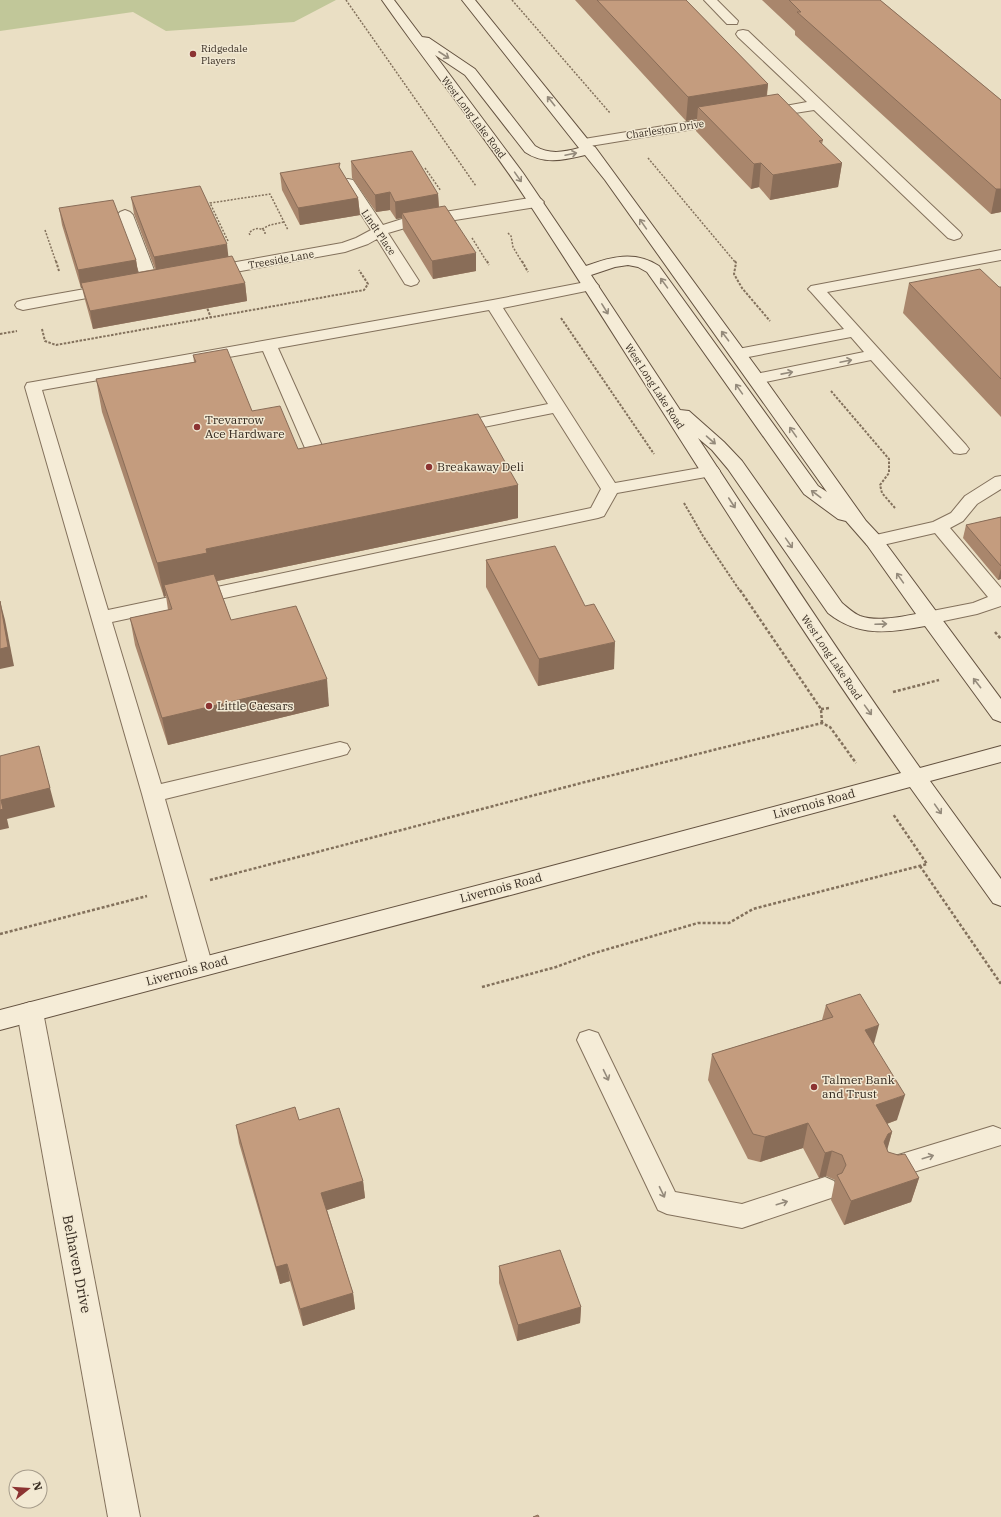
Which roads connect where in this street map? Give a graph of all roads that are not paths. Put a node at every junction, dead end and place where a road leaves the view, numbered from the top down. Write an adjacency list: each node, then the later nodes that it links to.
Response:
1 (388, 0): 5 (main road, West Long Lake Road)
2 (468, 0): 10 (main road, one-way to 2)
3 (710, 0): 4 (main road)
4 (732, 21)
5 (412, 33): 10 (main road, Charleston Drive, one-way to 10); 12 (main road, West Long Lake Road, one-way to 12)
6 (743, 34): 7 (main road)
7 (817, 105): 8 (main road); 15 (main road)
8 (753, 115)
9 (737, 118): 10 (main road, Charleston Drive)
10 (587, 146): 24 (main road, one-way to 10)
11 (348, 183): 14 (main road, Lindt Place)
12 (536, 202): 14 (main road, Treeside Lane); 18 (main road, West Long Lake Road)
13 (126, 215): 20 (main road)
14 (380, 231): 17 (main road, Treeside Lane); 19 (main road, Lindt Place)
15 (954, 235)
16 (1001, 255): 22 (lane)
17 (193, 275)
18 (586, 279): 21 (lane); 27 (main road, West Long Lake Road, one-way to 27); 35 (main road, one-way to 18)
19 (411, 281)
20 (24, 305)
21 (493, 305): 23 (lane); 28 (lane)
22 (854, 332): 24 (lane); 25 (lane)
23 (268, 345): 30 (lane); 39 (lane)
24 (738, 354): 26 (main road)
25 (874, 355): 26 (lane, one-way to 25); 31 (lane)
26 (756, 379): 35 (main road, one-way to 26)
27 (660, 396): 32 (main road, West Long Lake Road); 40 (main road, one-way to 40)
28 (558, 407): 29 (lane); 34 (lane)
29 (441, 430)
30 (348, 449)
31 (960, 449)
32 (711, 471): 34 (lane); 44 (main road, West Long Lake Road, one-way to 44)
33 (1001, 481): 36 (lane)
34 (610, 489): 39 (lane)
35 (859, 525): 37 (main road)
36 (939, 526): 37 (lane); 38 (lane)
37 (874, 541): 40 (main road, one-way to 37)
38 (1001, 599): 40 (lane)
39 (101, 618): 45 (lane)
40 (929, 618): 41 (main road, one-way to 40)
41 (1001, 714)
42 (340, 749): 45 (lane)
43 (1001, 754): 44 (main road, Livernois Road)
44 (916, 777): 46 (main road, West Long Lake Road, one-way to 46); 47 (main road, Livernois Road)
45 (153, 794): 47 (lane)
46 (1001, 897)
47 (201, 967): 48 (main road, Livernois Road)
48 (30, 1012): 49 (main road, Livernois Road); 54 (main road, Belhaven Drive)
49 (0, 1020)
50 (589, 1040): 53 (lane, one-way to 53)
51 (993, 1137): 52 (lane, one-way to 51)
52 (891, 1168)
53 (825, 1189)
54 (124, 1517)

